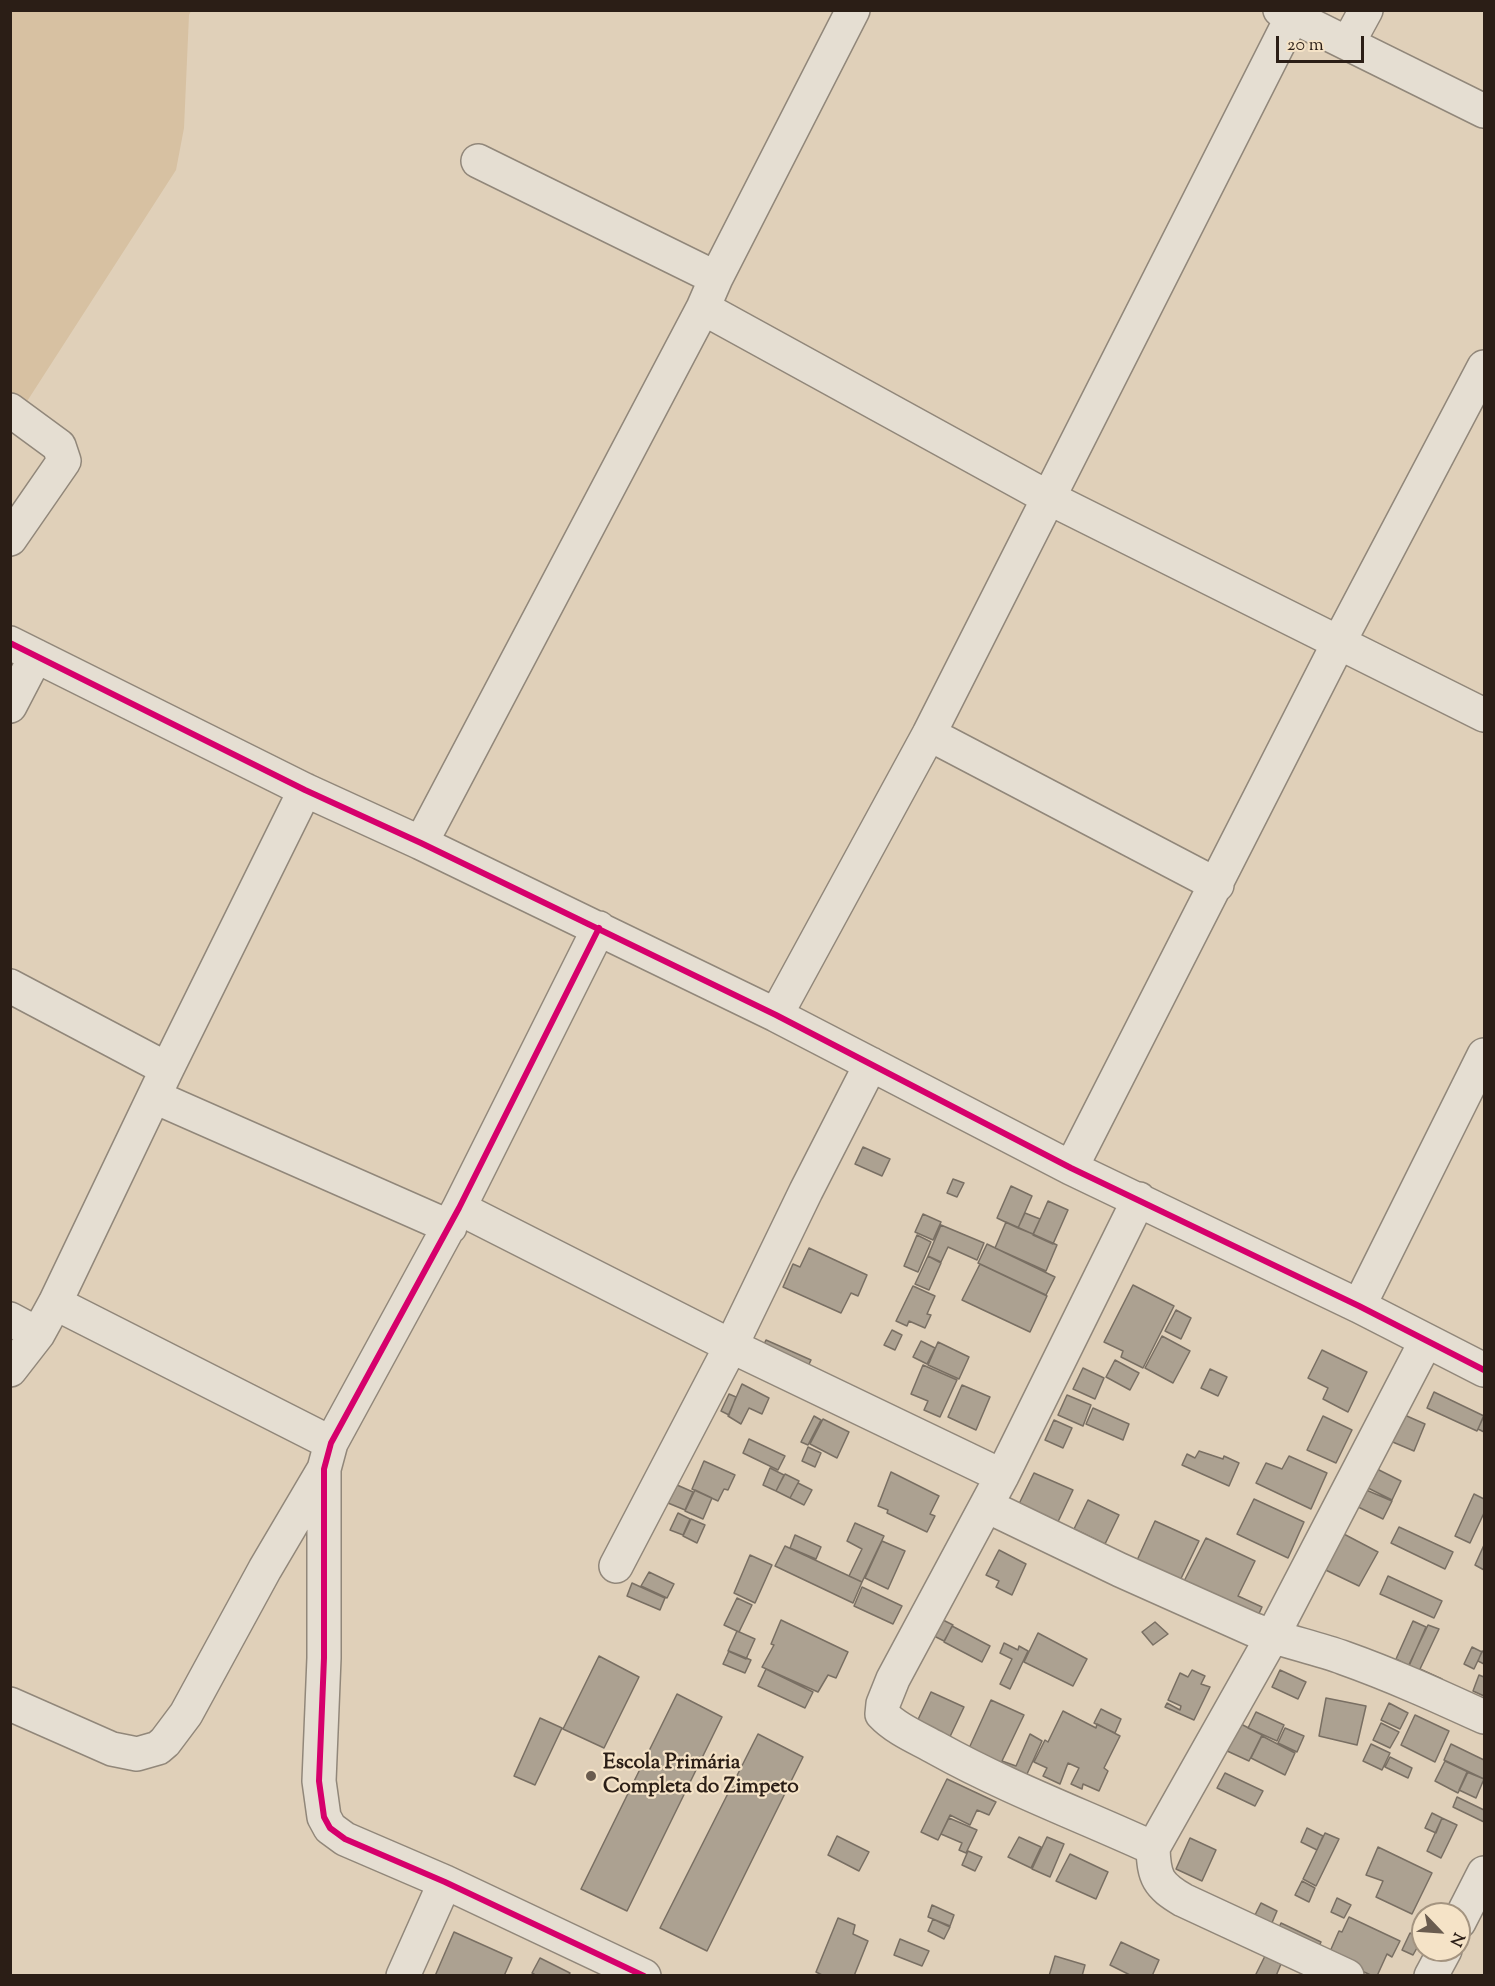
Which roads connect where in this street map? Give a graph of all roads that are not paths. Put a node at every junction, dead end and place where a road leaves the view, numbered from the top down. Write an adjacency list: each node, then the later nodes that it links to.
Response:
1 (852, 10): 7 (street)
2 (1366, 10): 4 (street)
3 (1286, 14): 4 (street); 11 (street)
4 (1348, 44): 5 (street)
5 (1485, 111)
6 (478, 161): 7 (street)
7 (716, 278): 8 (street)
8 (703, 308): 11 (street); 19 (street)
9 (1485, 367): 13 (street)
10 (10, 410): 12 (street)
11 (1047, 497): 13 (street); 17 (street)
12 (10, 539)
13 (1339, 642): 16 (street); 20 (street)
14 (23, 650): 15 (street); 18 (street)
15 (10, 706)
16 (1485, 715)
17 (928, 734): 20 (street); 23 (street)
18 (305, 790): 19 (street); 26 (street)
19 (421, 843): 21 (street)
20 (1216, 885): 27 (street)
21 (599, 928): 23 (street); 29 (street)
22 (10, 986): 26 (street)
23 (776, 1015): 25 (street)
24 (1485, 1055): 31 (street)
25 (871, 1064): 27 (street); 34 (street)
26 (161, 1083): 29 (street); 30 (street)
27 (1071, 1168): 28 (street)
28 (1139, 1199): 31 (street); 38 (street)
29 (454, 1218): 34 (street); 37 (street)
30 (55, 1303): 32 (street); 37 (street)
31 (1359, 1306): 33 (street)
32 (24, 1326): 35 (street)
33 (1426, 1341): 36 (street); 41 (street)
34 (730, 1346): 38 (street); 40 (street)
35 (10, 1370)
36 (1485, 1370)
37 (328, 1456): 42 (street); 46 (street)
38 (1002, 1476): 39 (street)
39 (987, 1506): 41 (street); 44 (street)
40 (616, 1566)
41 (1272, 1637): 43 (street); 44 (street)
42 (10, 1704)
43 (1485, 1718)
44 (1153, 1848): 51 (street)
45 (1485, 1873): 47 (street)
46 (445, 1882): 49 (street); 50 (street)
47 (1470, 1902)
48 (1438, 1962): 52 (street)
49 (403, 1976)
50 (644, 1976)
51 (1347, 1976)
52 (1431, 1976)

